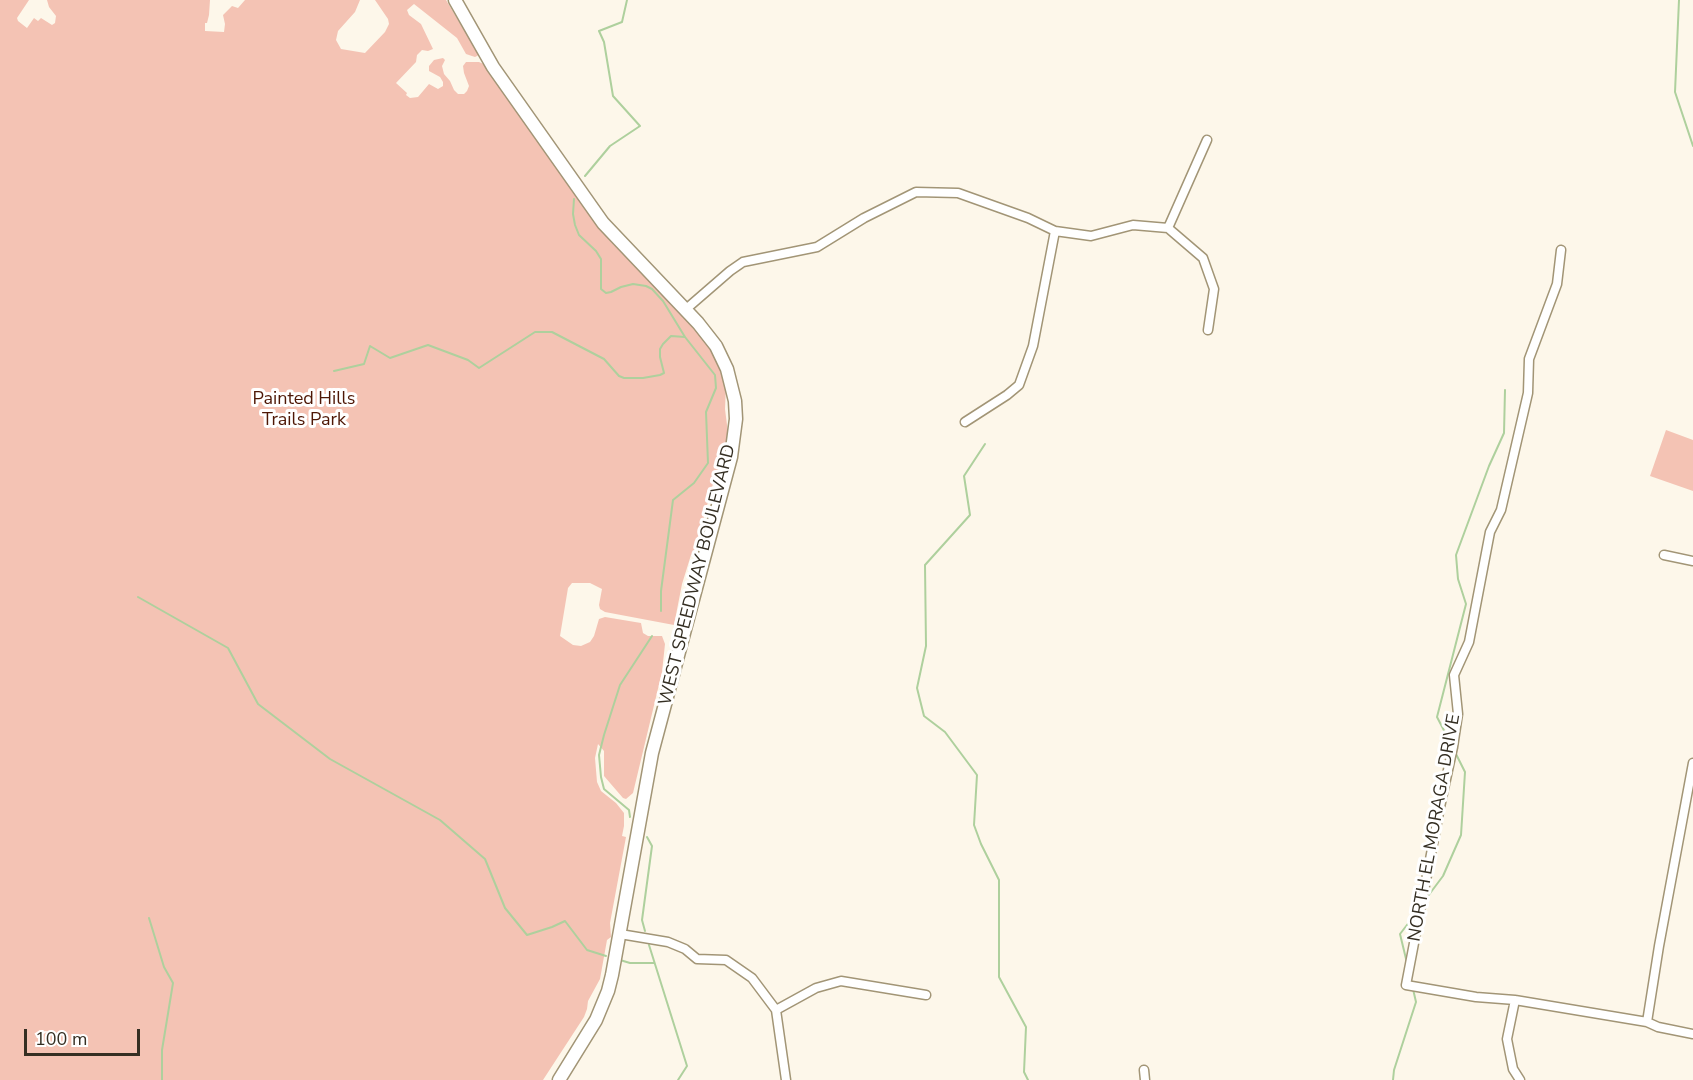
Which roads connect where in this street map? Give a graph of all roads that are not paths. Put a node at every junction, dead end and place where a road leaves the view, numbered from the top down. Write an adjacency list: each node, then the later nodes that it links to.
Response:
1 (455, 0): 6 (main road, WEST SPEEDWAY BOULEVARD)
2 (1207, 140): 3 (street)
3 (1168, 228): 4 (street); 7 (street)
4 (1055, 231): 6 (street); 8 (street)
5 (1561, 250): 14 (street, NORTH EL MORAGA DRIVE)
6 (685, 310): 12 (main road, WEST SPEEDWAY BOULEVARD)
7 (1208, 330)
8 (965, 422)
9 (1664, 555): 10 (street)
10 (1693, 561)
11 (1693, 763): 16 (street)
12 (620, 934): 15 (street); 19 (main road, WEST SPEEDWAY BOULEVARD)
13 (926, 995): 15 (street)
14 (1515, 1000): 16 (street, NORTH EL MORAGA DRIVE); 22 (street)
15 (776, 1010): 20 (street)
16 (1647, 1022): 17 (street, NORTH EL MORAGA DRIVE)
17 (1693, 1034)
18 (1144, 1070): 21 (street)
19 (559, 1080)
20 (786, 1080)
21 (1145, 1080)
22 (1520, 1080)

